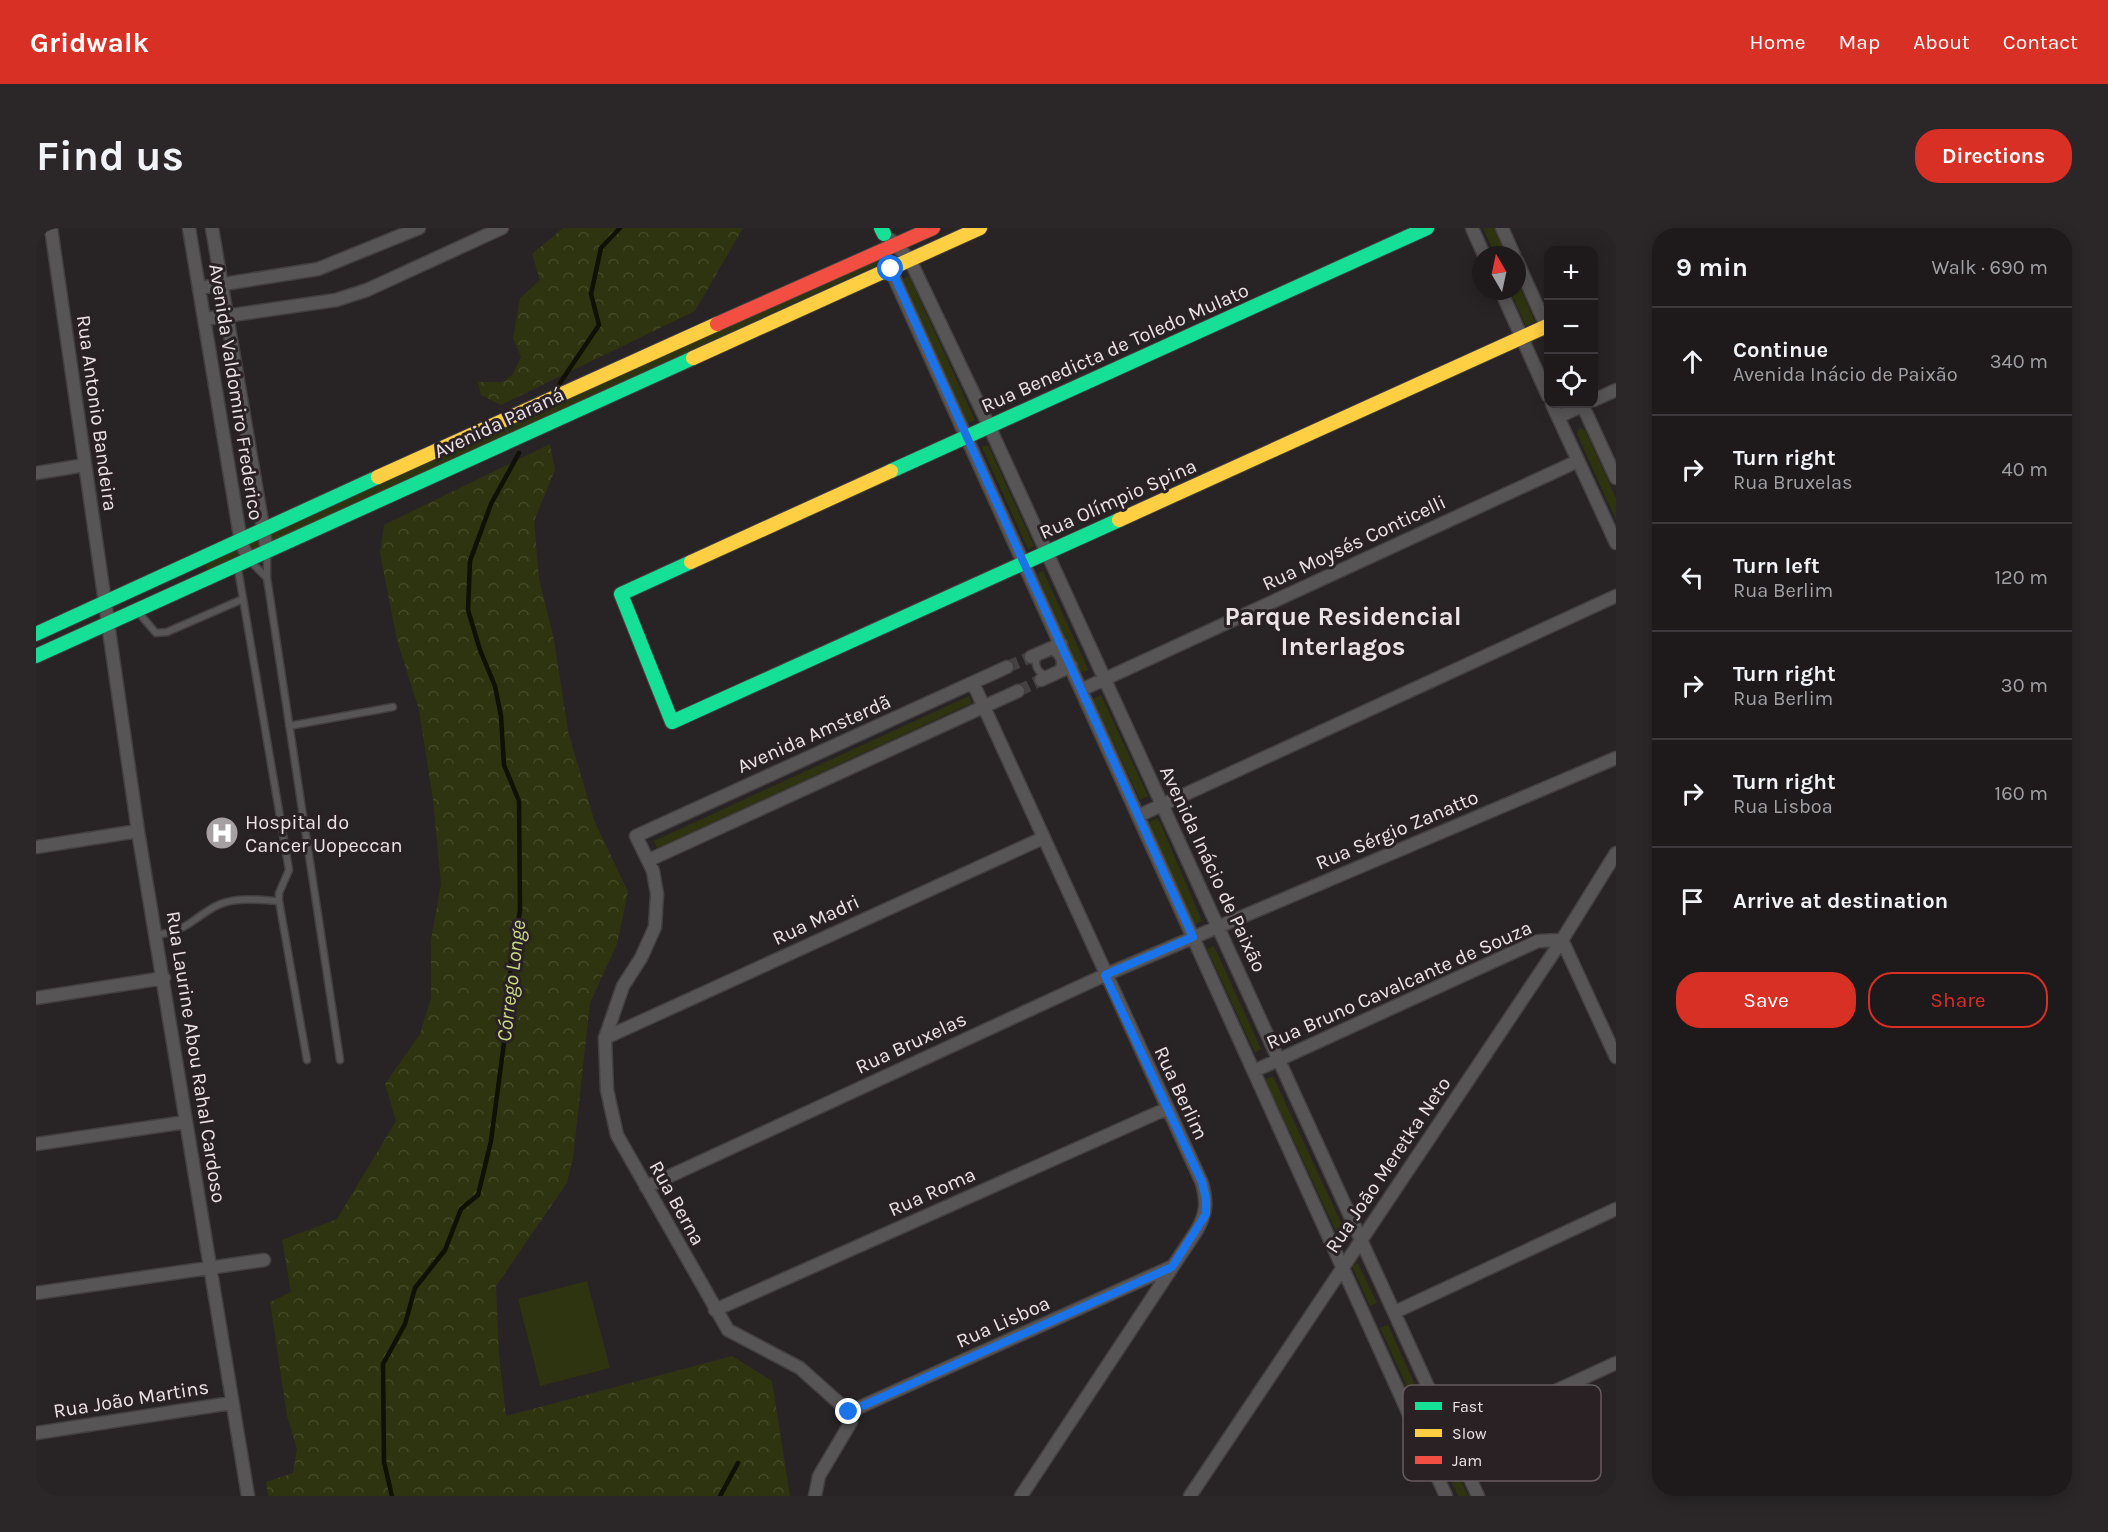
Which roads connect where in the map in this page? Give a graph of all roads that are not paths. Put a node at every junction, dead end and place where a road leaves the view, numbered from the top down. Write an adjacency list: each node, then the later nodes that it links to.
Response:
1 (51, 228): 37 (street, Rua Antonio Bandeira)
2 (189, 228): 20 (street, Avenida Valdomiro Frederico)
3 (212, 228): 19 (street, Avenida Valdomiro Frederico)
4 (419, 228): 19 (street)
5 (502, 228): 22 (street)
6 (933, 228): 12 (main road, Avenida Paraná)
7 (980, 228): 16 (main road, Avenida Paraná)
8 (1427, 228): 34 (main road, Rua Benedicta de Toledo Mulato)
9 (1472, 228): 13 (street)
10 (1502, 228): 14 (street)
11 (882, 231): 12 (street, Avenida Inácio de Paixão); 15 (street)
12 (897, 244): 15 (main road, Avenida Paraná); 16 (street, Avenida Inácio de Paixão)
13 (1480, 246)
14 (1510, 246)
15 (883, 251): 17 (street); 40 (main road, Avenida Paraná)
16 (910, 260): 17 (main road, Avenida Paraná); 34 (street, Avenida Inácio de Paixão)
17 (891, 269): 35 (street); 43 (main road, Avenida Paraná)
18 (1526, 280): 24 (street)
19 (221, 285): 20 (street); 22 (street, Avenida Valdomiro Frederico)
20 (200, 288): 23 (street, Avenida Valdomiro Frederico)
21 (1504, 300): 26 (street)
22 (225, 316): 23 (street); 40 (street, Avenida Valdomiro Frederico)
23 (205, 319): 41 (street, Avenida Valdomiro Frederico)
24 (1544, 319)
25 (1544, 329): 26 (main road, Rua Olímpio Spina)
26 (1522, 337): 27 (street); 44 (main road, Rua Olímpio Spina)
27 (1544, 387)
28 (1616, 390): 29 (street)
29 (1598, 398)
30 (1554, 408): 33 (street)
31 (1576, 408): 33 (street)
32 (1588, 408): 39 (street)
33 (1558, 417): 36 (street)
34 (989, 426): 35 (main road, Rua Benedicta de Toledo Mulato); 44 (street, Avenida Inácio de Paixão)
35 (967, 436): 46 (street); 69 (main road, Rua Benedicta de Toledo Mulato)
36 (1578, 461): 42 (street); 62 (street, Rua Moysés Conticelli)
37 (85, 465): 38 (street); 52 (street, Rua Antonio Bandeira)
38 (36, 473)
39 (1616, 478)
40 (262, 531): 41 (main road, Avenida Paraná); 43 (street, Avenida Valdomiro Frederico)
41 (241, 542): 45 (main road, Avenida Paraná); 47 (street, Avenida Valdomiro Frederico)
42 (1616, 543)
43 (267, 551): 47 (main road, Avenida Paraná); 48 (lane)
44 (1046, 552): 46 (main road, Rua Olímpio Spina); 62 (street, Avenida Inácio de Paixão)
45 (199, 562): 49 (main road); 52 (main road, Avenida Paraná)
46 (1024, 562): 56 (street); 69 (main road, Rua Olímpio Spina)
47 (243, 563): 48 (lane); 49 (main road, Avenida Paraná); 51 (lane)
48 (267, 578): 70 (lane)
49 (207, 579): 53 (main road, Avenida Paraná)
50 (1616, 596): 72 (street)
51 (243, 599): 53 (lane); 80 (lane)
52 (105, 604): 54 (street, Rua Antonio Bandeira); 55 (main road, Avenida Paraná)
53 (138, 612): 54 (main road, Avenida Paraná)
54 (109, 623): 58 (main road, Avenida Paraná); 74 (street, Rua Laurine Abou Rahal Cardoso)
55 (36, 634)
56 (1061, 644): 57 (street); 59 (street)
57 (1037, 654): 61 (lane); 61 (lane)
58 (36, 656)
59 (1071, 666): 61 (street); 65 (street)
60 (1007, 667): 64 (street, Avenida Amsterdã)
61 (1053, 675): 63 (street)
62 (1105, 679): 65 (street, Rua Moysés Conticelli); 72 (street, Avenida Inácio de Paixão)
63 (1041, 680)
64 (973, 683): 67 (street, Rua Berlim); 75 (street, Avenida Amsterdã)
65 (1081, 690): 73 (street)
66 (1018, 691): 67 (street)
67 (984, 706): 76 (street, Rua Berlim); 79 (street)
68 (393, 707): 70 (lane)
69 (672, 722)
70 (289, 726): 91 (lane)
71 (1616, 758): 81 (street, Rua Sérgio Zanatto)
72 (1162, 805): 73 (street); 81 (street, Avenida Inácio de Paixão)
73 (1138, 816): 83 (street)
74 (138, 831): 77 (street); 82 (street, Rua Laurine Abou Rahal Cardoso)
75 (636, 836): 79 (street, Rua Berna)
76 (1043, 838): 85 (street, Rua Berlim); 88 (street, Rua Madri)
77 (36, 847)
78 (1616, 853): 84 (street, Rua João Meretka Neto)
79 (649, 860): 88 (street, Rua Berna)
80 (279, 901): 82 (lane); 90 (lane)
81 (1219, 927): 83 (street, Rua Sérgio Zanatto); 92 (street, Avenida Inácio de Paixão)
82 (157, 935): 86 (street, Rua Laurine Abou Rahal Cardoso)
83 (1193, 937): 85 (street, Rua Bruxelas); 93 (street)
84 (1562, 939): 89 (street); 92 (street, Rua Bruno Cavalcante de Souza); 99 (street, Rua João Meretka Neto)
85 (1105, 975): 94 (street, Rua Berlim); 97 (street, Rua Bruxelas)
86 (164, 978): 87 (street); 95 (street, Rua Laurine Abou Rahal Cardoso)
87 (36, 998)
88 (605, 1038): 97 (street, Rua Berna)
89 (1616, 1057)
90 (307, 1060)
91 (340, 1060)
92 (1278, 1060): 93 (street, Rua Bruno Cavalcante de Souza); 99 (street, Avenida Inácio de Paixão)
93 (1254, 1071): 103 (street)
94 (1166, 1109): 102 (street, Rua Berlim); 105 (street, Rua Roma)
95 (186, 1122): 96 (street); 101 (street, Rua Laurine Abou Rahal Cardoso)
96 (36, 1144)
97 (646, 1187): 105 (street, Rua Berna)
98 (1616, 1209): 106 (street)
99 (1360, 1241): 103 (street, Rua João Meretka Neto); 106 (street, Avenida Inácio de Paixão)
100 (264, 1260): 101 (street)
101 (210, 1267): 104 (street); 111 (street, Rua Laurine Abou Rahal Cardoso)
102 (1172, 1267): 112 (street, Rua Lisboa); 118 (street, Rua Berlim)
103 (1342, 1268): 110 (street); 119 (street, Rua João Meretka Neto)
104 (36, 1293)
105 (715, 1310): 112 (street, Rua Berna)
106 (1395, 1312): 108 (street, Avenida Inácio de Paixão)
107 (1616, 1363): 109 (street)
108 (1428, 1385)
109 (1569, 1385)
110 (1403, 1402)
111 (231, 1403): 113 (street, Rua João Martins); 116 (street, Rua Laurine Abou Rahal Cardoso)
112 (849, 1412): 117 (street)
113 (36, 1432)
114 (1439, 1481): 120 (street)
115 (1471, 1481): 121 (street, Avenida Inácio de Paixão)
116 (248, 1496)
117 (815, 1496)
118 (1021, 1496)
119 (1190, 1496)
120 (1446, 1496)
121 (1478, 1496)

